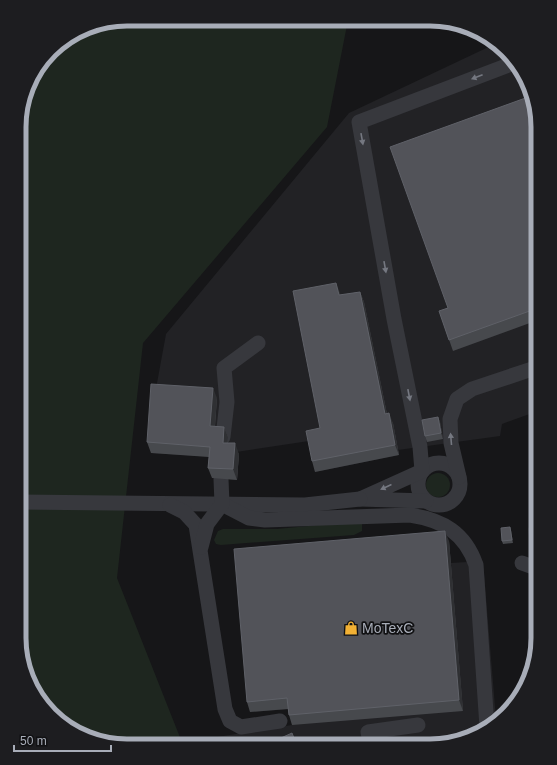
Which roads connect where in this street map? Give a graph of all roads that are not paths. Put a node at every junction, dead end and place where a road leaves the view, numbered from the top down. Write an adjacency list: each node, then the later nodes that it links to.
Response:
1 (509, 65): 5 (lane, one-way to 5)
2 (258, 343): 4 (lane)
3 (531, 369): 6 (lane, one-way to 3)
4 (223, 437)
5 (422, 471): 6 (lane); 8 (lane, one-way to 8); 9 (lane)
6 (459, 477): 9 (lane)
7 (221, 479): 12 (lane)
8 (360, 499): 9 (lane); 12 (lane)
9 (426, 501)
10 (26, 502): 11 (lane)
11 (168, 504): 12 (lane); 13 (lane)
12 (222, 504): 13 (lane); 15 (lane)
13 (200, 552): 14 (lane)
14 (280, 721)
15 (486, 722)
16 (418, 725): 17 (lane)
17 (370, 739)

